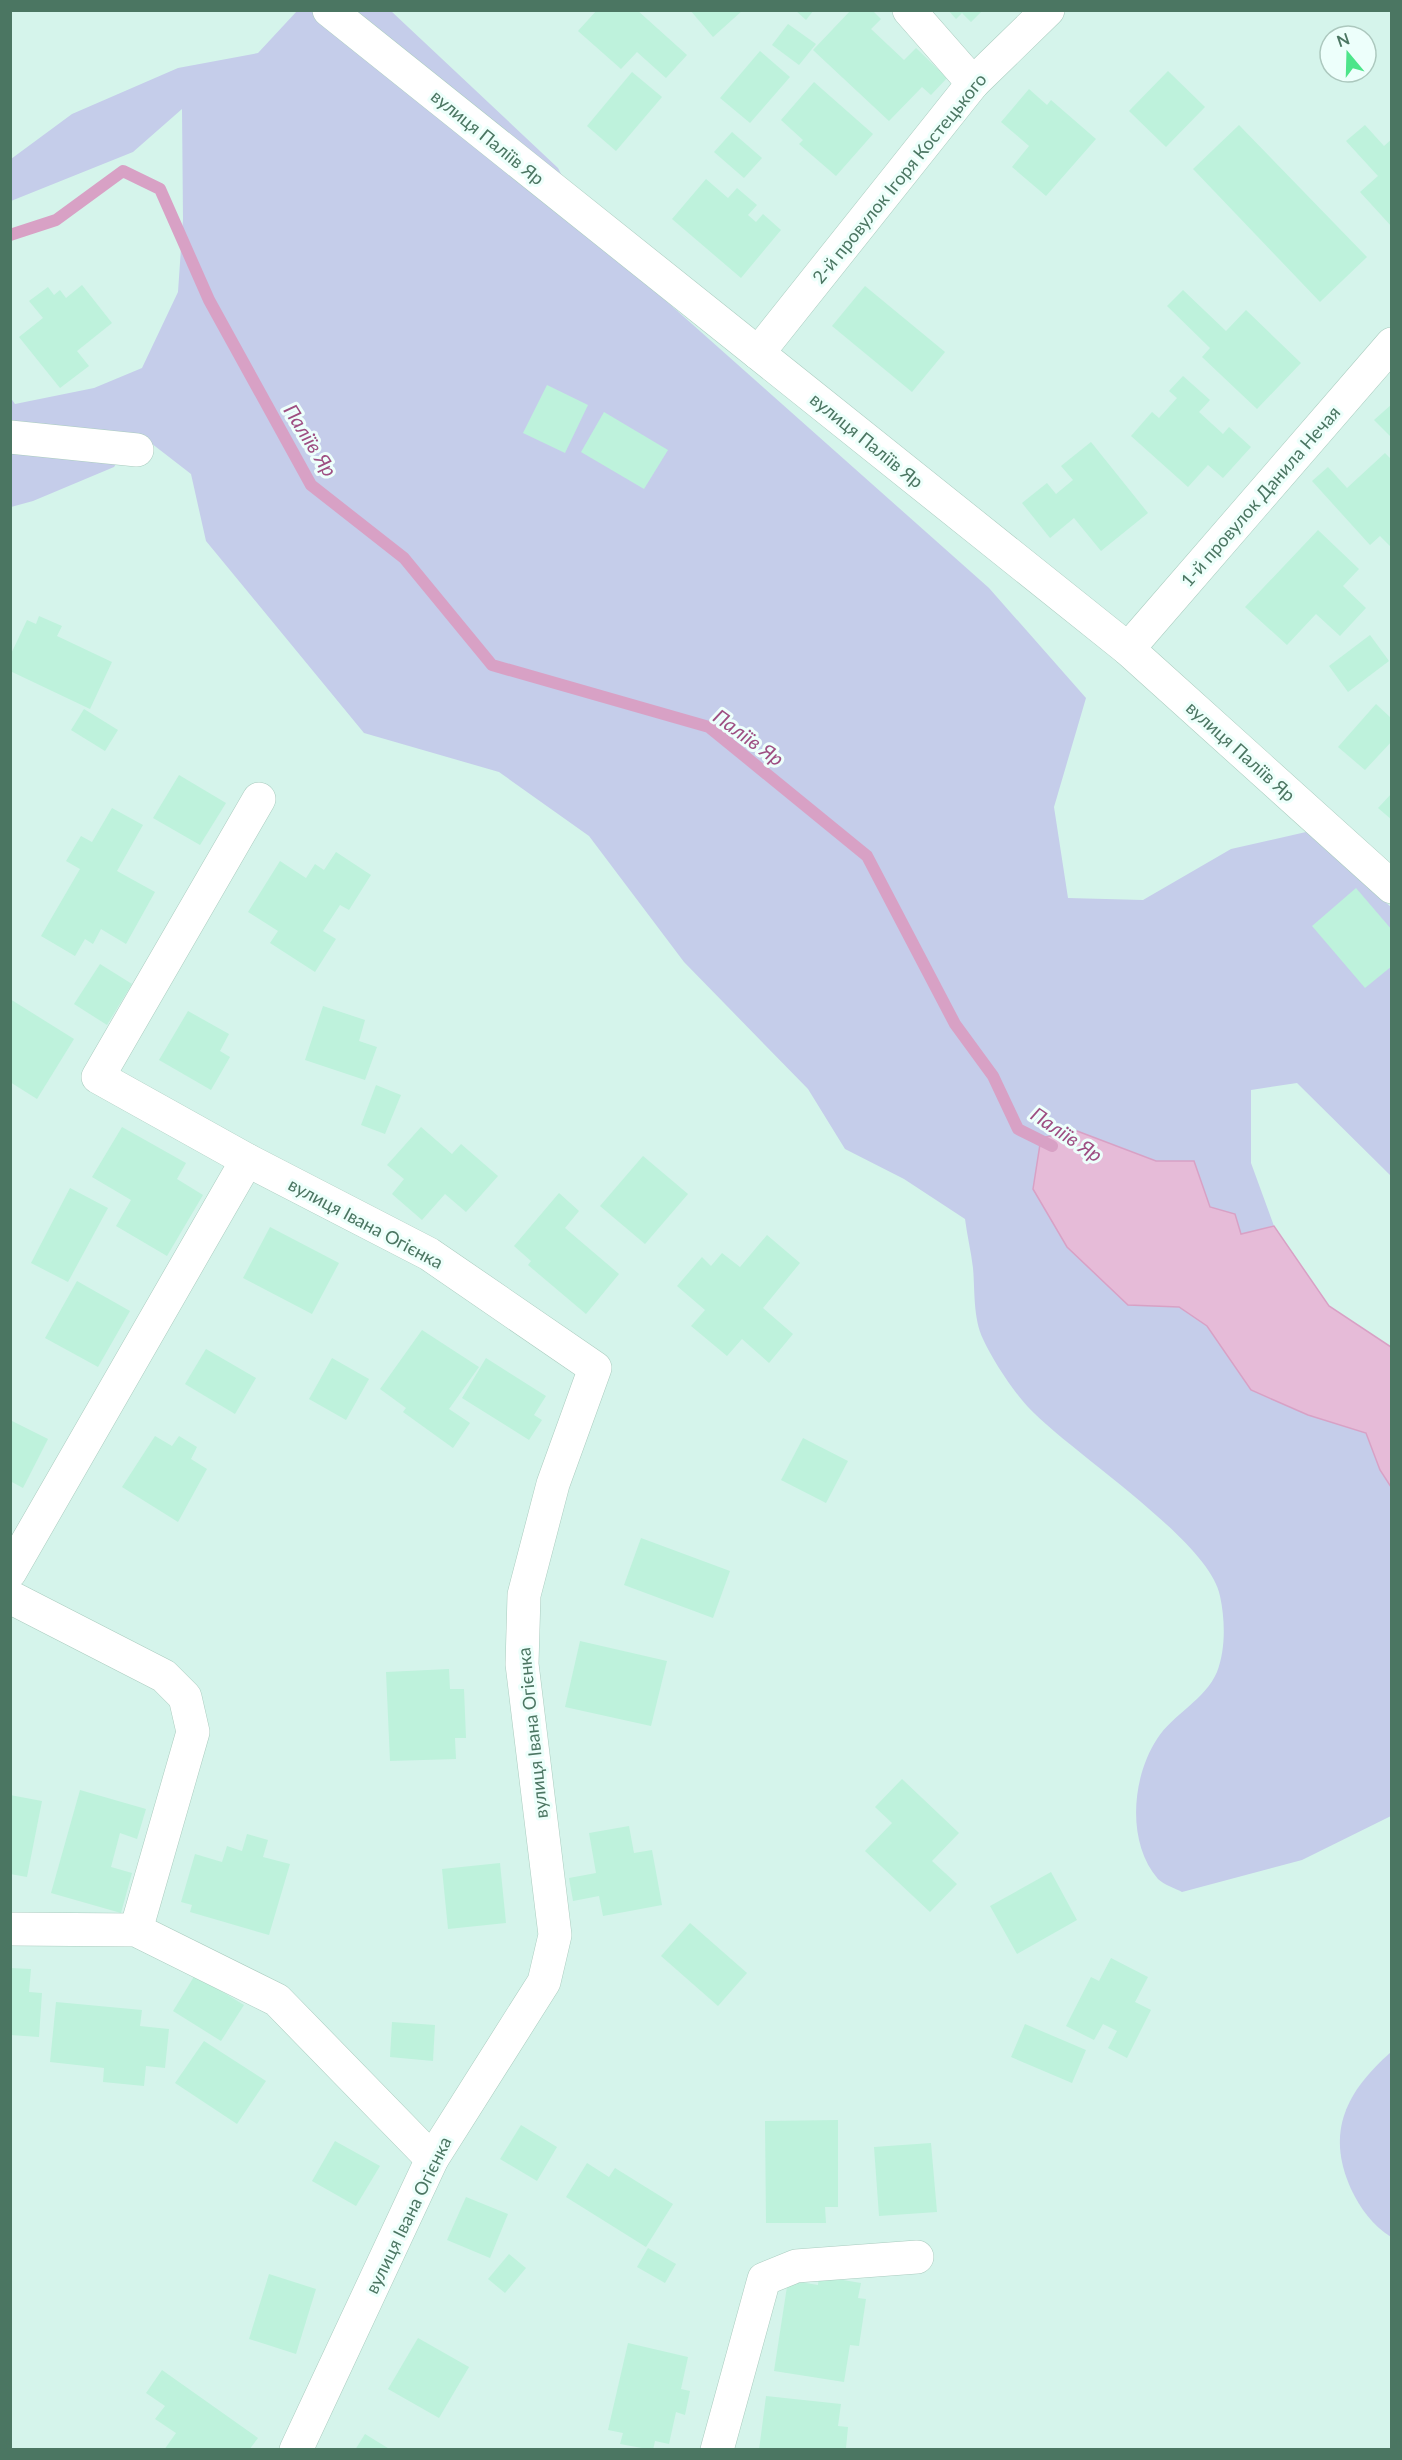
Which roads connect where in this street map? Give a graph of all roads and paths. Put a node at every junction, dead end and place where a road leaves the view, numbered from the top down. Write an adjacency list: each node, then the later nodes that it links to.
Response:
1 (329, 10): 6 (street, вулиця Паліїв Яр)
2 (909, 10): 4 (street)
3 (1048, 10): 4 (street, 2-й провулок Ігоря Костецького)
4 (973, 83): 6 (street, 2-й провулок Ігоря Костецького)
5 (1392, 344): 9 (street, 1-й провулок Данила Нечая)
6 (758, 353): 9 (street, вулиця Паліїв Яр)
7 (10, 437): 8 (street)
8 (137, 450)
9 (1128, 649): 11 (street, вулиця Паліїв Яр)
10 (260, 799): 12 (street, вулиця Івана Огієнка)
11 (1392, 887)
12 (247, 1160): 13 (street); 17 (street, вулиця Івана Огієнка)
13 (10, 1572)
14 (10, 1597): 16 (street)
15 (10, 1929): 16 (street)
16 (136, 1930): 17 (street)
17 (432, 2159): 19 (street, вулиця Івана Огієнка)
18 (917, 2257): 20 (street)
19 (296, 2450)
20 (717, 2450)

